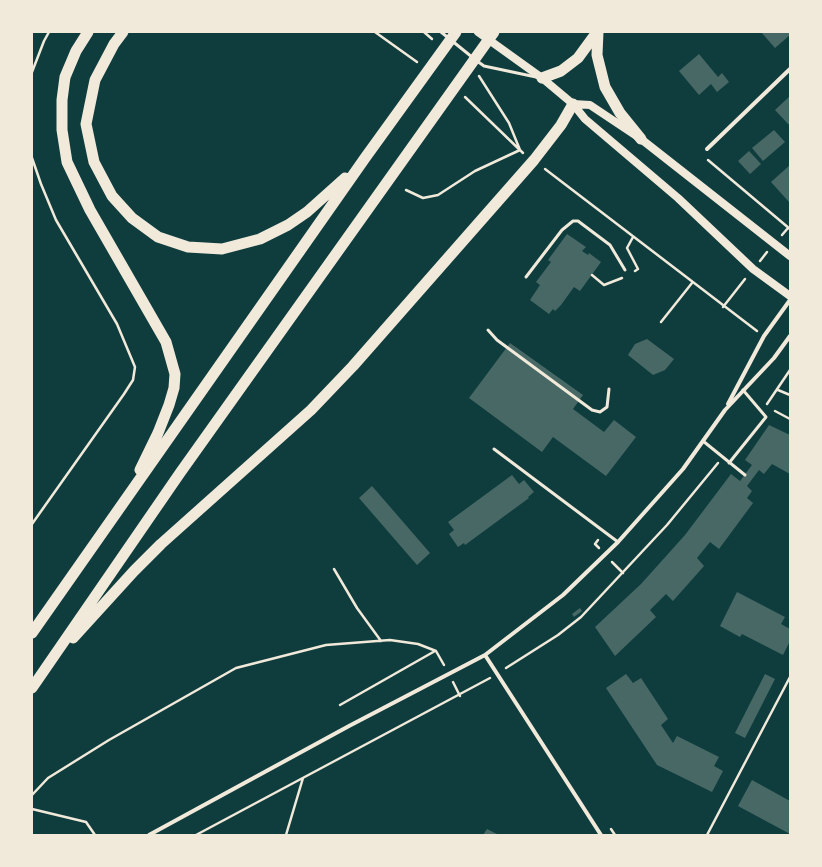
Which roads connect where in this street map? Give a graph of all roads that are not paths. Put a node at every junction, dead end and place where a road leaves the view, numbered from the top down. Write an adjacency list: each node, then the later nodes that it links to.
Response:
1 (88, 32): 28 (highway)
2 (123, 32): 13 (highway)
3 (441, 32): 9 (lane)
4 (456, 32): 13 (highway)
5 (478, 32): 9 (main road)
6 (494, 32): 32 (highway)
7 (597, 32): 9 (highway); 11 (highway)
8 (790, 69): 12 (street)
9 (542, 78): 10 (main road)
10 (573, 104): 11 (main road); 17 (main road); 32 (highway)
11 (642, 139): 14 (main road)
12 (707, 149)
13 (365, 158): 28 (highway)
14 (790, 256)
15 (625, 270): 16 (lane)
16 (526, 277)
17 (790, 296)
18 (790, 300): 23 (street)
19 (488, 330): 21 (lane)
20 (790, 336): 22 (street)
21 (609, 389)
22 (743, 390): 23 (street); 26 (lane)
23 (725, 410): 24 (street)
24 (703, 441): 26 (lane); 29 (street)
25 (494, 449): 29 (lane)
26 (730, 463): 27 (lane)
27 (745, 474)
28 (123, 504): 30 (highway)
29 (618, 542): 31 (street)
30 (32, 633)
31 (485, 655): 34 (street); 35 (street)
32 (44, 670): 33 (highway)
33 (32, 688)
34 (149, 835)
35 (601, 835)

